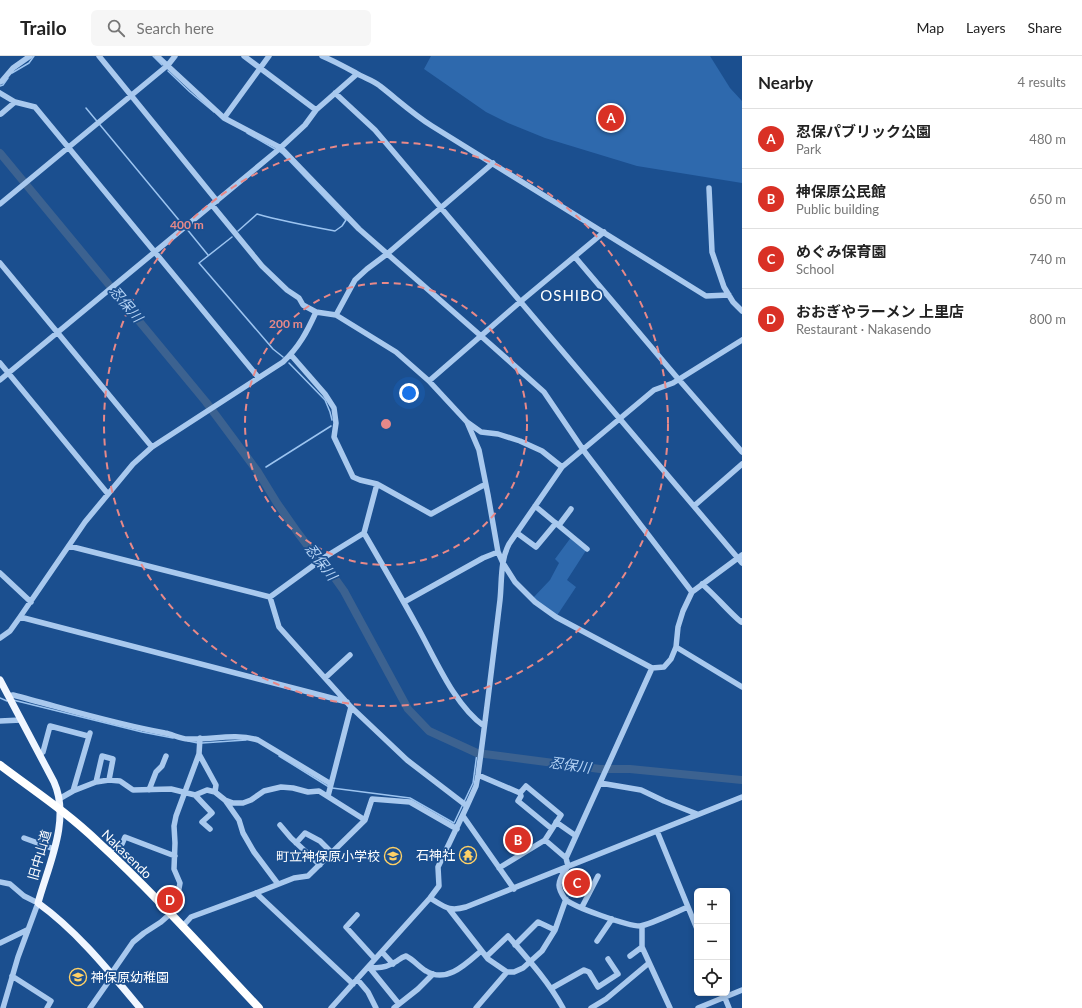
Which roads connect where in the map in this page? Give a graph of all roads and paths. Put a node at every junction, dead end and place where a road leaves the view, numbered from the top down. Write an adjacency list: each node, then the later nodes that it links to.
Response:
1 (30, 56): 11 (street)
2 (99, 56): 14 (street)
3 (157, 56): 8 (street)
4 (175, 56): 8 (street)
5 (244, 56): 9 (street)
6 (269, 56): 9 (street)
7 (322, 56): 10 (street)
8 (168, 65): 14 (street); 18 (street)
9 (260, 69): 16 (street); 18 (street)
10 (357, 74): 13 (street); 21 (street)
11 (0, 82)
12 (0, 93): 15 (street)
13 (335, 93): 16 (street); 26 (street)
14 (130, 95): 19 (street); 23 (street)
15 (15, 102): 17 (street); 19 (street)
16 (316, 110): 20 (street)
17 (1, 114)
18 (224, 118): 20 (street)
19 (68, 148): 24 (street); 28 (street)
20 (281, 148): 23 (street); 29 (street)
21 (493, 163): 26 (street); 27 (street)
22 (709, 188): 32 (street)
23 (217, 201): 25 (street)
24 (0, 204)
25 (212, 205): 28 (street); 35 (street)
26 (440, 208): 29 (street); 33 (street)
27 (604, 232): 30 (street); 32 (street)
28 (154, 252): 37 (street); 43 (street)
29 (387, 254): 36 (street); 38 (street)
30 (575, 257): 33 (street); 45 (street)
31 (0, 263): 37 (street)
32 (729, 295): 34 (street)
33 (520, 302): 38 (street); 47 (street)
34 (742, 311)
35 (316, 312): 36 (street); 40 (street)
36 (336, 315): 46 (street)
37 (58, 332): 42 (street); 49 (street)
38 (481, 336): 46 (street); 50 (street)
39 (742, 340): 45 (street)
40 (291, 355): 43 (street); 54 (street)
41 (0, 363): 42 (street)
42 (8, 373): 44 (street); 56 (street)
43 (258, 377): 49 (street)
44 (0, 380)
45 (679, 380): 47 (street); 51 (street)
46 (429, 381): 48 (street)
47 (620, 418): 50 (street); 58 (street)
48 (467, 422): 53 (street); 55 (street)
49 (152, 447): 56 (street)
50 (583, 449): 53 (street); 70 (street)
51 (742, 452)
52 (742, 464): 58 (street)
53 (562, 467): 57 (street)
54 (376, 484): 55 (street); 61 (street)
55 (486, 485): 65 (street)
56 (108, 494): 63 (street)
57 (535, 506): 60 (street); 62 (street)
58 (694, 506): 66 (street)
59 (572, 509): 60 (street)
60 (558, 524): 62 (street); 64 (street)
61 (364, 533): 71 (street); 73 (street)
62 (517, 533): 67 (street)
63 (69, 546): 71 (street); 72 (street)
64 (588, 549)
65 (498, 552): 67 (street); 73 (street)
66 (741, 559): 69 (street)
67 (503, 563): 79 (street); 88 (street)
68 (0, 573): 72 (street)
69 (702, 584): 70 (street); 75 (street)
70 (692, 592): 77 (street)
71 (270, 597): 80 (street)
72 (31, 602): 74 (street)
73 (404, 602): 88 (street)
74 (20, 617): 76 (street); 84 (street)
75 (742, 621)
76 (0, 638)
77 (676, 647): 79 (street); 82 (street)
78 (350, 655): 80 (street)
79 (652, 668): 97 (street)
80 (325, 678): 84 (street)
81 (0, 680): 83 (main road, 旧中山道)
82 (742, 687)
83 (10, 699): 86 (main road, 旧中山道); 89 (street)
84 (347, 702): 85 (street)
85 (351, 707): 98 (street); 109 (street)
86 (21, 720): 87 (street); 90 (main road, 旧中山道)
87 (0, 721)
88 (484, 726): 94 (street)
89 (200, 738): 91 (street); 98 (street)
90 (40, 754): 100 (street); 107 (main road, 旧中山道)
91 (199, 754): 101 (street); 102 (street)
92 (166, 756): 99 (street)
93 (0, 765): 110 (highway, Nakasendo)
94 (478, 775): 103 (street); 109 (street)
95 (109, 780): 96 (street); 96 (street); 99 (street)
96 (96, 782): 100 (street)
97 (600, 783): 111 (street); 120 (street)
98 (331, 784): 105 (street)
99 (149, 790): 102 (street)
100 (74, 791): 107 (street)
101 (215, 792): 104 (street); 108 (street)
102 (185, 793): 104 (street); 127 (street)
103 (520, 793): 114 (street); 118 (street)
104 (195, 795): 116 (street)
105 (328, 796): 108 (street); 113 (street)
106 (742, 797): 111 (street)
107 (60, 799): 110 (main road, 旧中山道)
108 (225, 800): 134 (street)
109 (468, 806): 112 (street)
110 (60, 809): 124 (main road, 旧中山道); 125 (highway, Nakasendo)
111 (698, 814): 119 (street)
112 (463, 816): 117 (street); 131 (street)
113 (365, 820): 117 (street); 126 (street)
114 (556, 822): 118 (street); 120 (street)
115 (280, 825): 123 (street)
116 (210, 829)
117 (457, 829): 137 (street)
118 (552, 829): 122 (street)
119 (657, 831): 130 (street); 141 (street)
120 (576, 836): 128 (street)
121 (24, 838): 124 (street)
122 (545, 840): 128 (street); 131 (street)
123 (296, 843): 126 (street); 129 (street)
124 (54, 849): 139 (main road, 旧中山道)
125 (108, 851): 127 (street); 143 (highway, Nakasendo)
126 (332, 853): 129 (street)
127 (175, 856): 143 (street)
128 (566, 858): 130 (street)
129 (320, 865): 134 (street)
130 (568, 866): 135 (street); 138 (street)
131 (499, 868): 135 (street)
132 (598, 876): 140 (street)
133 (0, 882): 139 (street)
134 (278, 884): 136 (street)
135 (514, 889): 142 (street)
136 (256, 893): 148 (street); 170 (street)
137 (430, 898): 142 (street); 156 (street)
138 (566, 899): 140 (street); 150 (street)
139 (38, 903): 149 (street); 166 (main road)
140 (582, 907): 145 (street)
141 (688, 907): 146 (street); 147 (street)
142 (449, 909): 155 (street)
143 (170, 914): 148 (highway, Nakasendo); 166 (street)
144 (357, 915): 159 (street)
145 (612, 919): 147 (street); 151 (street)
146 (695, 924)
147 (642, 926): 154 (street)
148 (182, 927): 181 (highway, Nakasendo)
149 (27, 930): 152 (street); 168 (street)
150 (555, 930): 153 (street); 161 (street)
151 (597, 941)
152 (0, 943)
153 (516, 945): 157 (street); 161 (street)
154 (642, 947): 158 (street); 162 (street)
155 (481, 951): 157 (street); 167 (street)
156 (382, 952): 159 (street); 163 (street)
157 (486, 956): 165 (street)
158 (630, 956)
159 (375, 959): 164 (street)
160 (608, 959): 171 (street)
161 (531, 962): 165 (street); 171 (street)
162 (649, 963): 187 (street); 188 (street)
163 (393, 964): 164 (street); 167 (street)
164 (369, 967): 169 (street); 176 (street)
165 (507, 972): 185 (street)
166 (112, 974): 179 (street); 180 (main road)
167 (433, 974): 176 (street)
168 (12, 976): 177 (street); 178 (street)
169 (357, 979): 170 (street); 183 (street)
170 (353, 984): 182 (street)
171 (552, 988): 186 (street)
172 (742, 990): 173 (street)
173 (730, 993)
174 (722, 996): 189 (street)
175 (724, 996): 190 (street)
176 (399, 1004): 184 (street)
177 (3, 1008)
178 (48, 1008)
179 (90, 1008)
180 (140, 1008)
181 (259, 1008)
182 (331, 1008)
183 (376, 1008)
184 (394, 1008)
185 (476, 1008)
186 (563, 1008)
187 (591, 1008)
188 (670, 1008)
189 (698, 1008)
190 (729, 1008)

